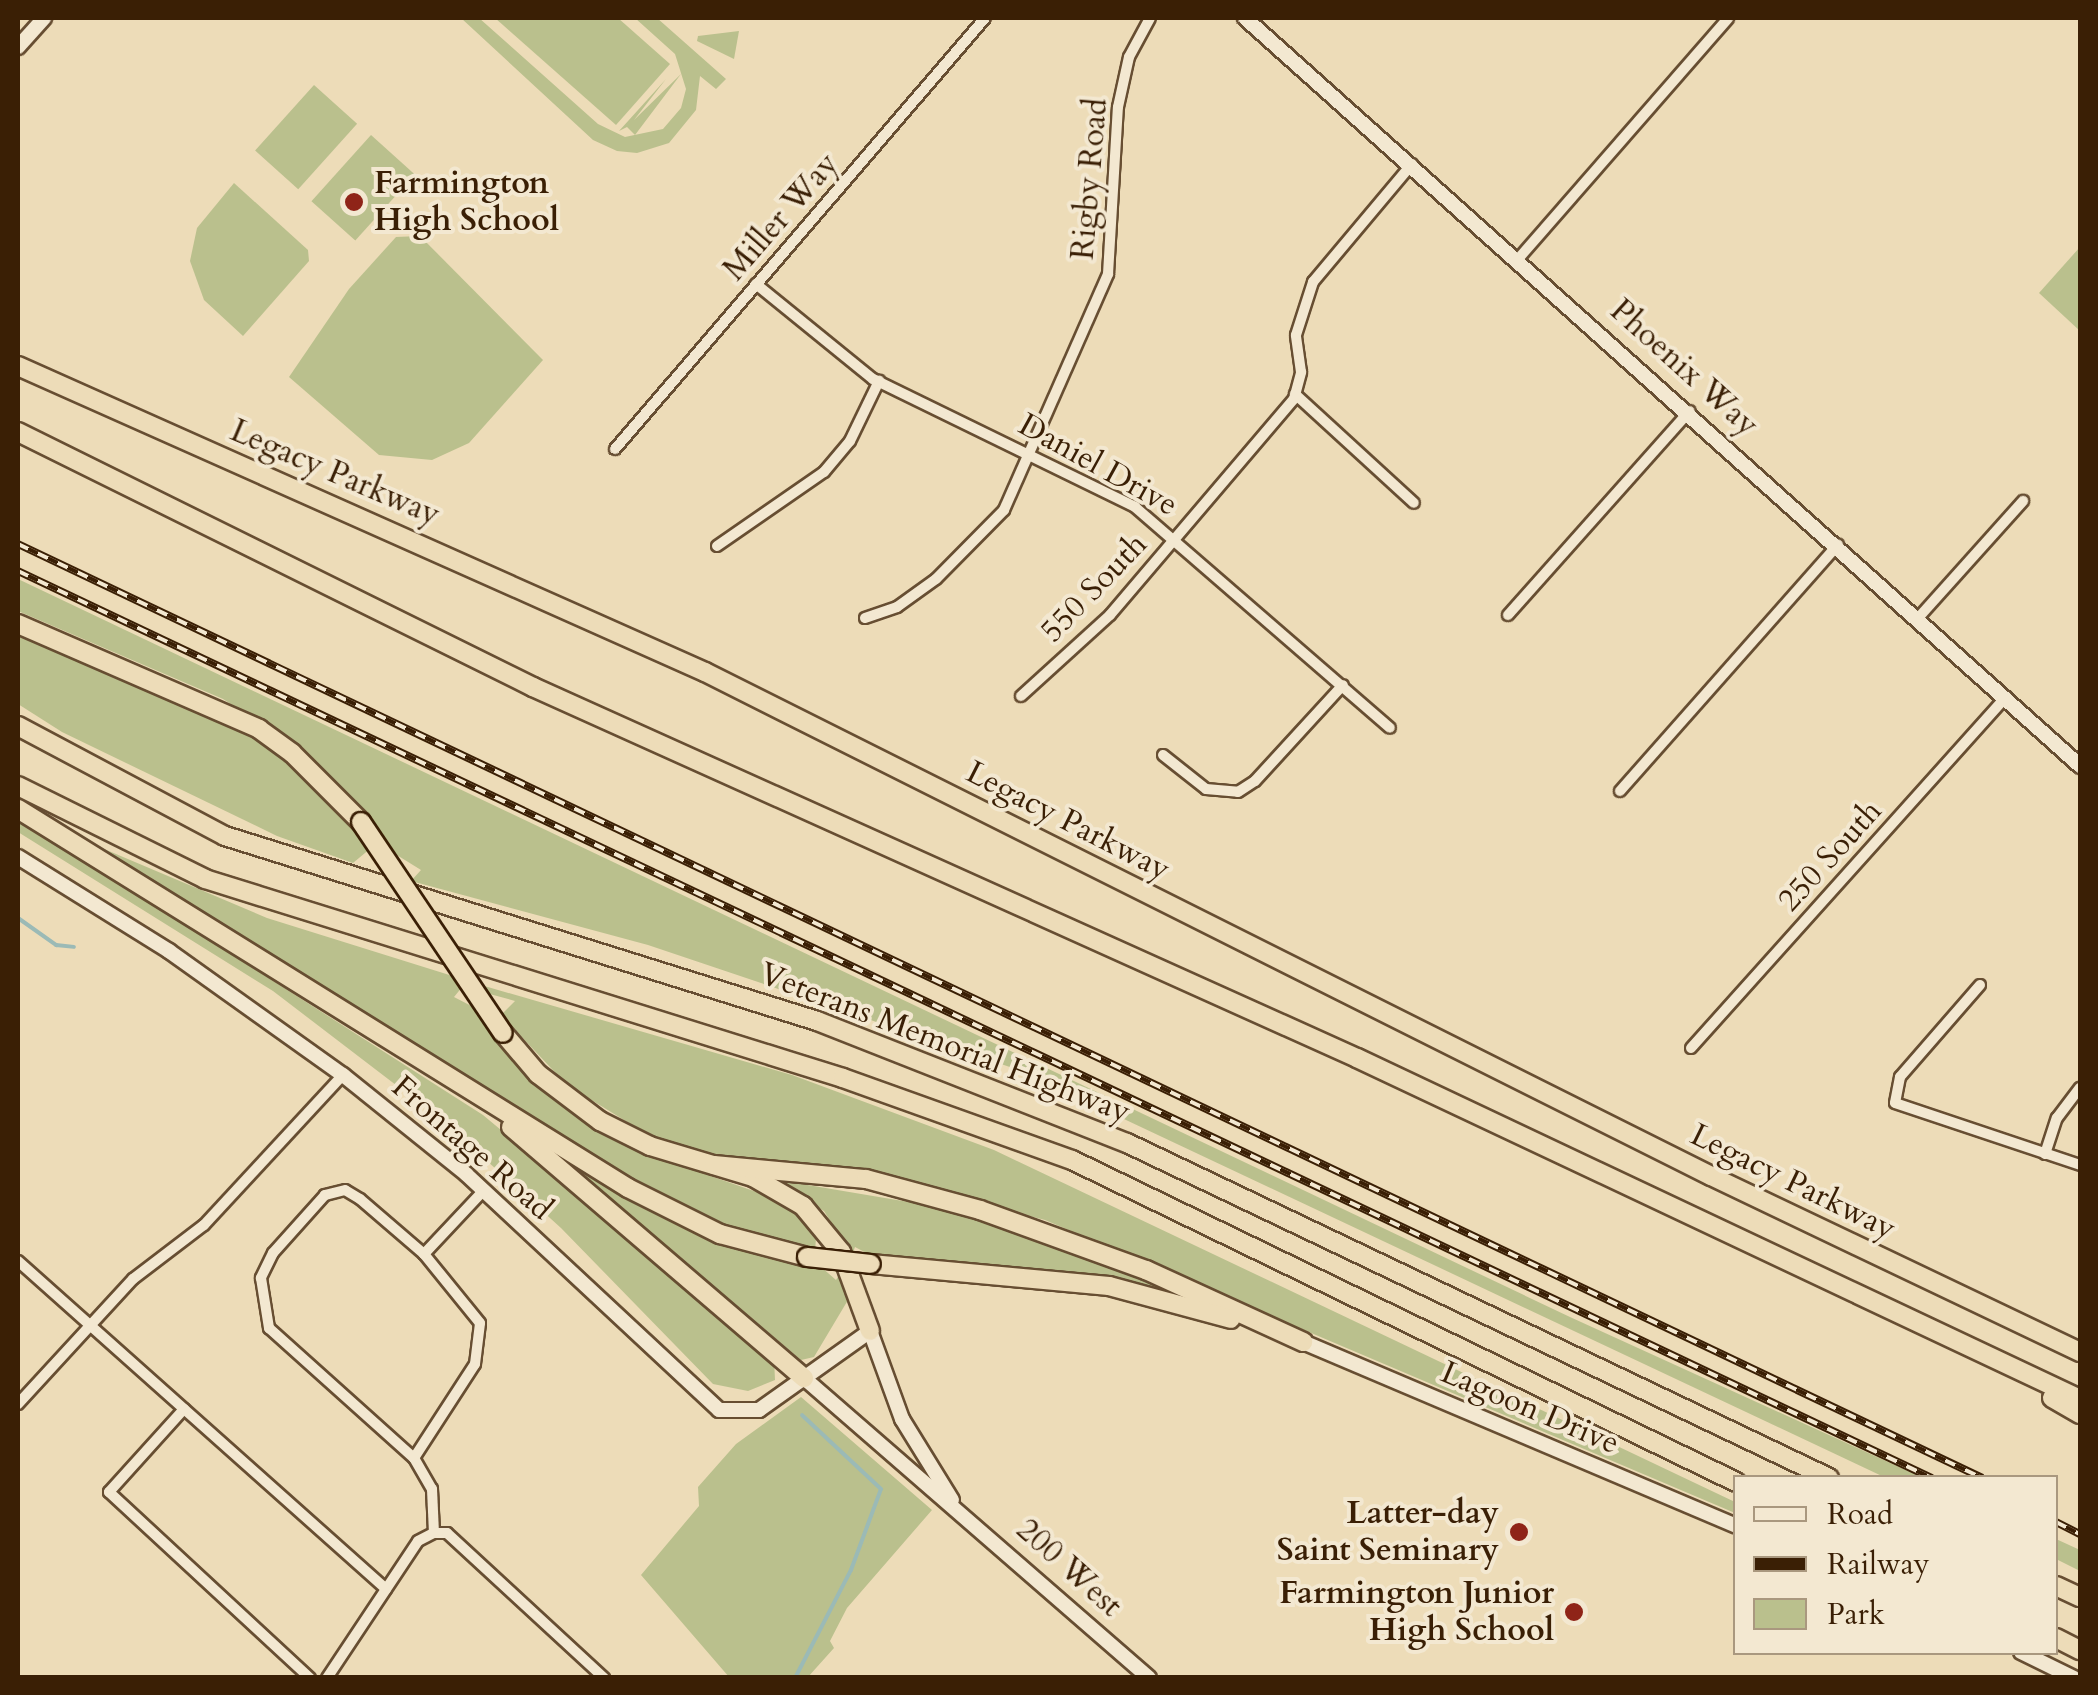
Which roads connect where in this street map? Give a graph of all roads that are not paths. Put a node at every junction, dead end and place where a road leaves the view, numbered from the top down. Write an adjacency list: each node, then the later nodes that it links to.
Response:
1 (44, 18): 6 (street)
2 (985, 18): 9 (street, Miller Way)
3 (1150, 18): 16 (street, Rigby Road)
4 (1244, 18): 7 (street, Phoenix Way)
5 (1728, 18): 8 (street)
6 (18, 47)
7 (1412, 164): 8 (street, Phoenix Way); 12 (street)
8 (1519, 258): 13 (street, Phoenix Way)
9 (756, 284): 11 (street, Daniel Drive); 15 (street, Miller Way)
10 (18, 366): 52 (highway, Legacy Parkway)
11 (879, 381): 16 (street, Daniel Drive); 21 (street)
12 (1295, 394): 18 (street); 19 (street, 550 South)
13 (1690, 411): 20 (street, Phoenix Way); 22 (street)
14 (18, 432): 51 (highway)
15 (615, 449)
16 (1029, 454): 19 (street, Daniel Drive); 24 (street, Rigby Road)
17 (2022, 501): 23 (street)
18 (1414, 503)
19 (1176, 537): 26 (street, Daniel Drive); 27 (street, 550 South)
20 (1838, 544): 23 (street, Phoenix Way); 34 (street)
21 (718, 546)
22 (1508, 615)
23 (1920, 617): 28 (street, Phoenix Way)
24 (864, 618)
25 (18, 624): 43 (highway, bridge)
26 (1342, 685): 30 (street, Daniel Drive); 31 (street)
27 (1020, 696)
28 (2006, 696): 32 (street, Phoenix Way); 38 (street, 250 South)
29 (18, 726): 59 (highway, Veterans Memorial Highway)
30 (1390, 728)
31 (1163, 755)
32 (2080, 766)
33 (18, 786): 60 (highway, Veterans Memorial Highway)
34 (1620, 791)
35 (18, 809): 40 (highway)
36 (18, 857): 39 (street, Frontage Road)
37 (1980, 985): 42 (street)
38 (1692, 1048)
39 (343, 1075): 45 (street, Frontage Road); 48 (street)
40 (453, 1080): 50 (highway, bridge); 53 (highway)
41 (2080, 1088): 42 (street)
42 (2045, 1154): 44 (street)
43 (714, 1164): 49 (highway); 50 (highway)
44 (2080, 1165)
45 (484, 1190): 46 (street); 53 (street, Frontage Road)
46 (424, 1254): 58 (street); 58 (street)
47 (18, 1261): 48 (street)
48 (90, 1326): 55 (street); 56 (street)
49 (870, 1330): 53 (street, Frontage Road); 61 (street)
50 (1304, 1342): 62 (street, Lagoon Drive)
51 (1956, 1344): 54 (highway); 57 (highway)
52 (2080, 1352)
53 (804, 1378): 61 (street)
54 (2080, 1399)
55 (18, 1404)
56 (184, 1409): 64 (street); 66 (street)
57 (2080, 1414)
58 (414, 1458): 63 (street)
59 (1823, 1475)
60 (1733, 1481)
61 (952, 1500): 69 (street, 200 West)
62 (1733, 1525)
63 (434, 1532): 64 (street); 68 (street)
64 (386, 1589): 67 (street)
65 (2027, 1655): 70 (street)
66 (310, 1678)
67 (327, 1678)
68 (604, 1678)
69 (1149, 1678)
70 (2074, 1678)

